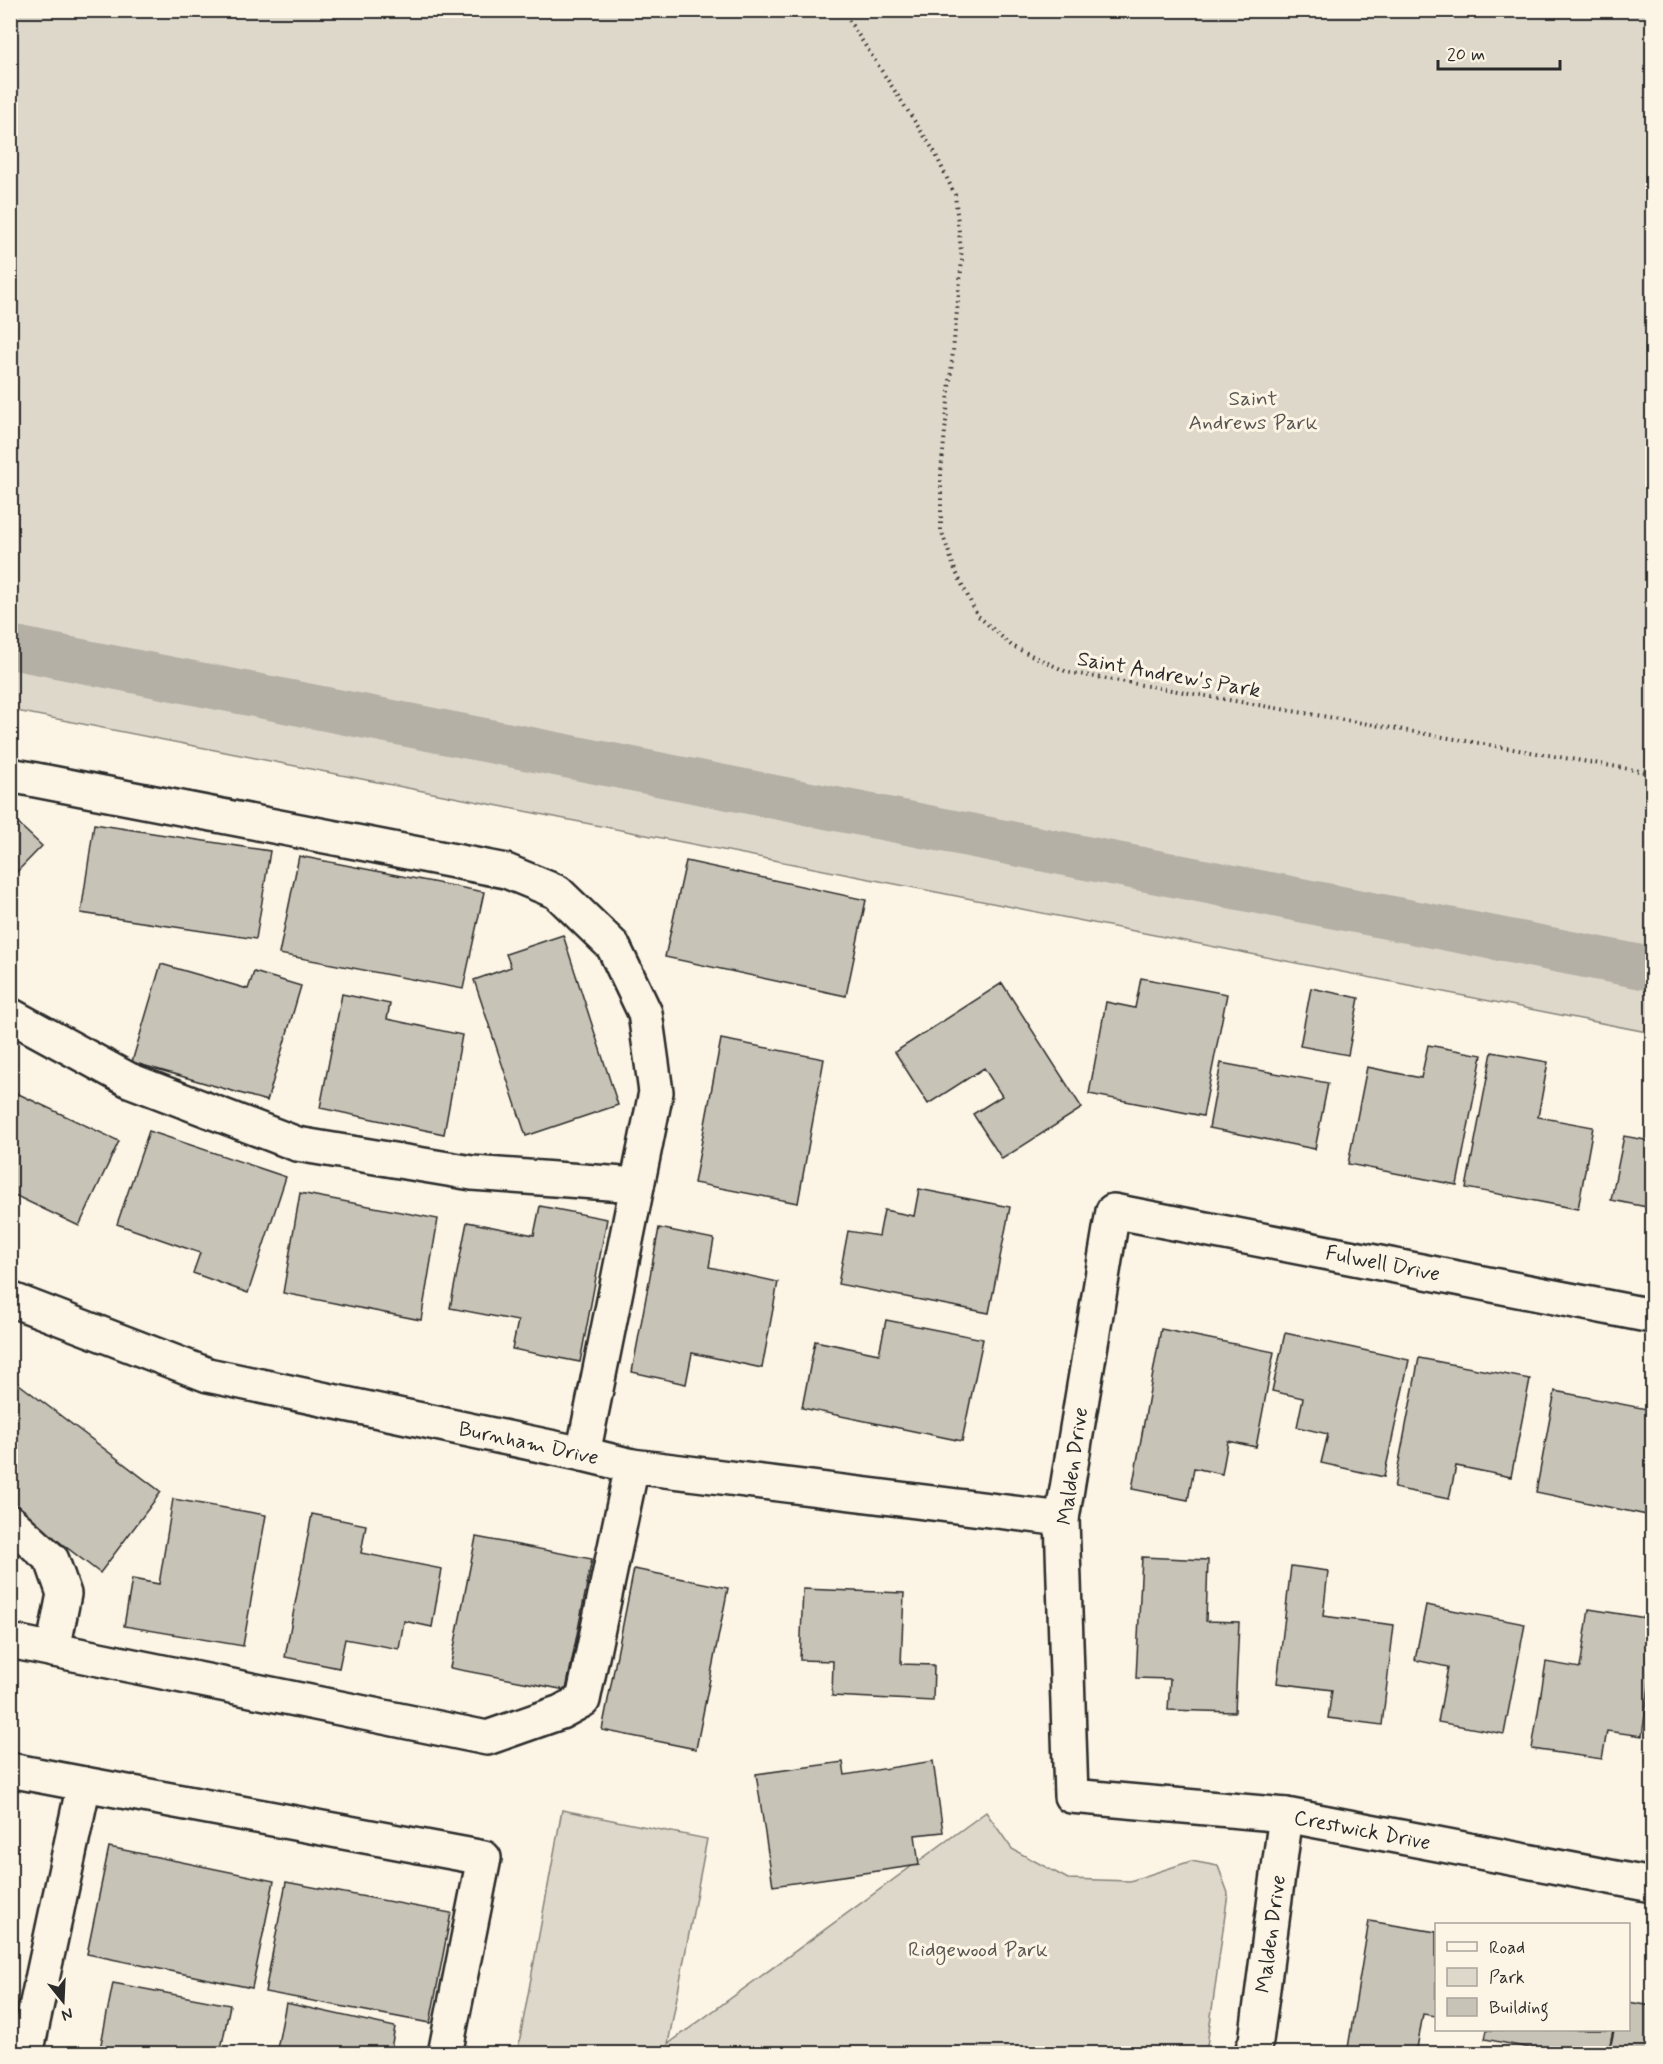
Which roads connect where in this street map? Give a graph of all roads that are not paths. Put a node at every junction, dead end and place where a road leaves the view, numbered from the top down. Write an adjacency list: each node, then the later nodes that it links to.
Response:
1 (10, 775): 3 (street)
2 (10, 1015): 3 (street)
3 (637, 1185): 7 (street)
4 (1113, 1211): 6 (street, Fulwell Drive); 9 (street, Malden Drive)
5 (10, 1299): 7 (street, Burnham Drive)
6 (1653, 1316)
7 (583, 1454): 8 (street, Burnham Drive)
8 (632, 1466): 9 (street, Burnham Drive); 12 (street)
9 (1062, 1519): 15 (street, Malden Drive)
10 (10, 1522): 12 (street)
11 (10, 1641): 12 (street)
12 (53, 1650)
13 (10, 1770): 14 (street)
14 (84, 1784): 18 (street); 19 (street)
15 (1071, 1796): 16 (street, Crestwick Drive)
16 (1286, 1815): 17 (street, Crestwick Drive); 20 (street, Malden Drive)
17 (1653, 1885)
18 (26, 2054)
19 (445, 2054)
20 (1251, 2054)

